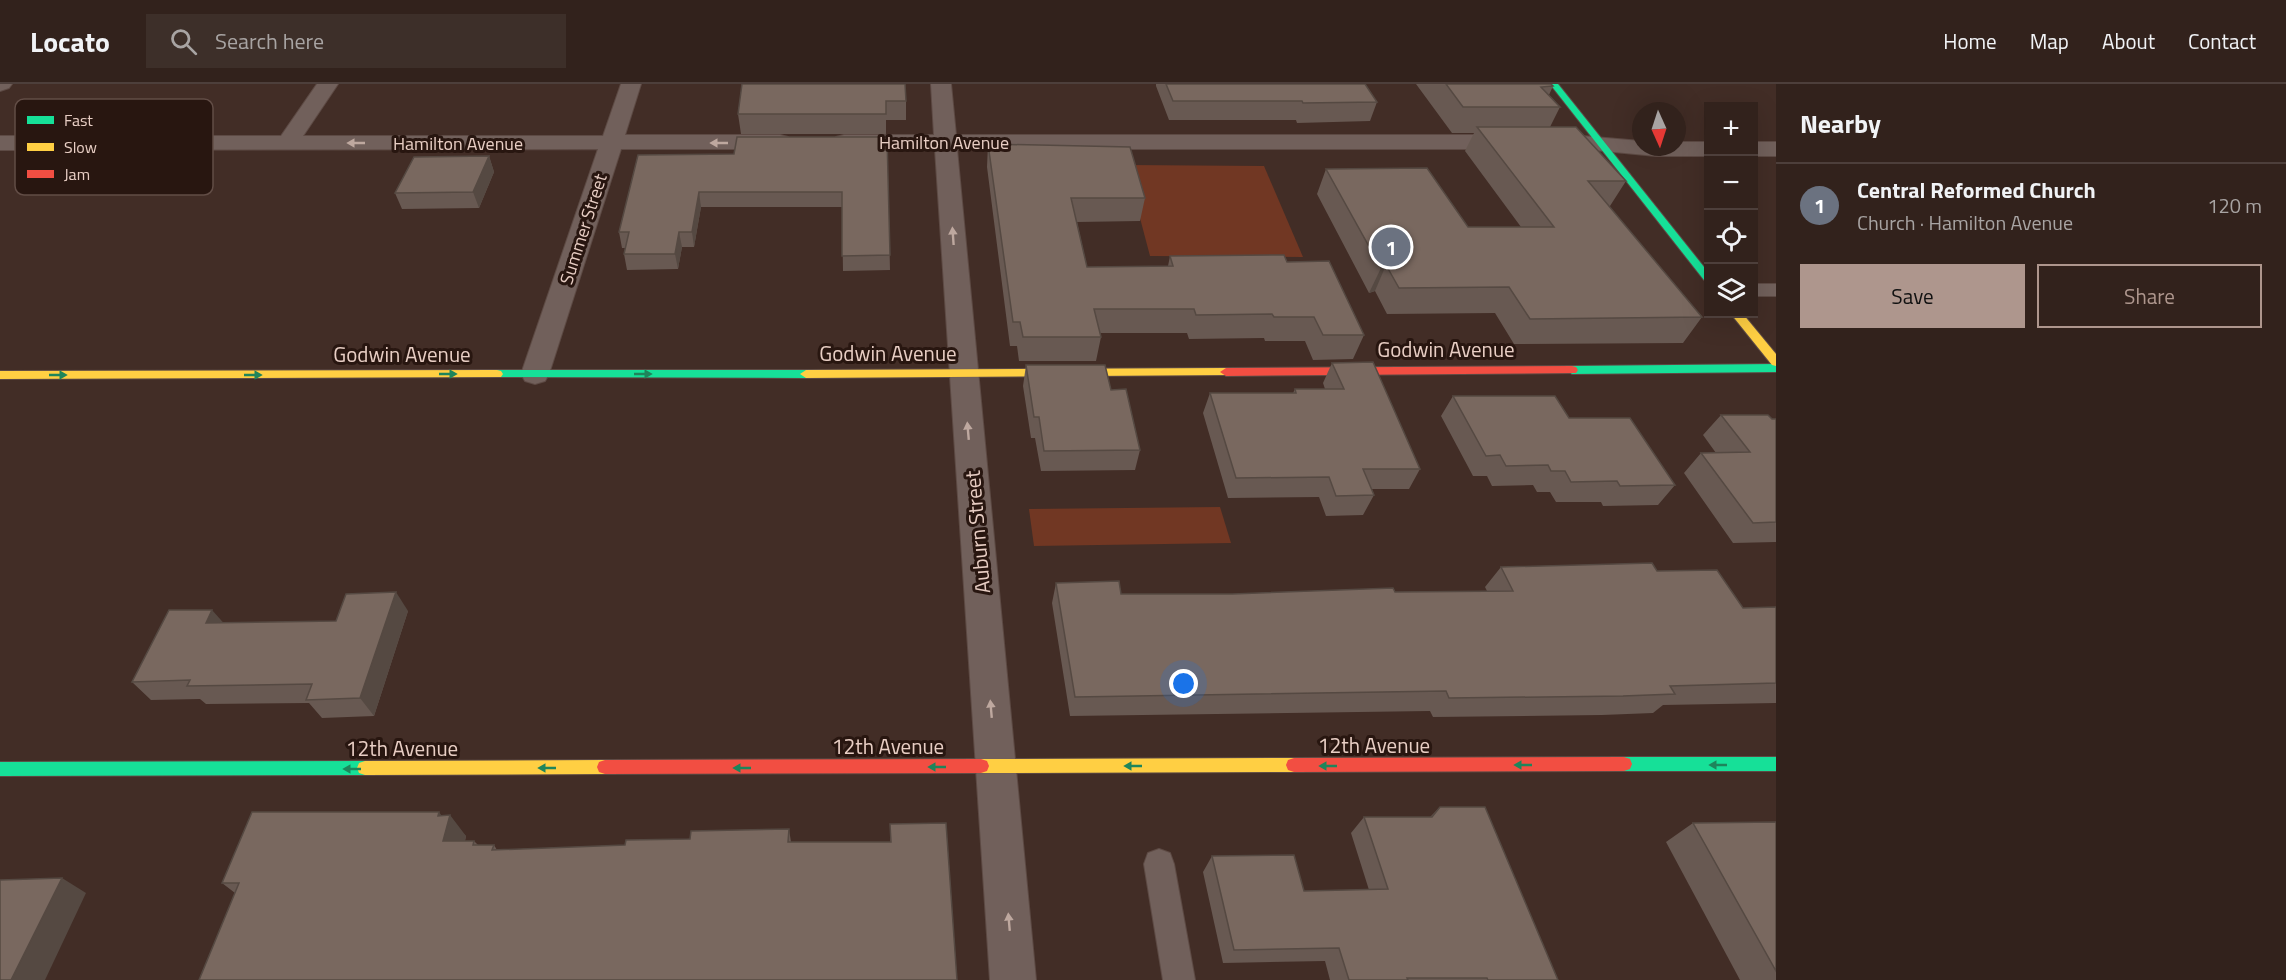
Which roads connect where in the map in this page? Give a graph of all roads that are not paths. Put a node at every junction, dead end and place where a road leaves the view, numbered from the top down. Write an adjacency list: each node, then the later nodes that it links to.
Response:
1 (328, 84): 9 (street)
2 (631, 84): 10 (street, Summer Street)
3 (941, 84): 7 (street, Auburn Street)
4 (1554, 84): 13 (street)
5 (804, 142): 10 (street, Hamilton Avenue, one-way to 10)
6 (827, 142): 7 (street, Hamilton Avenue)
7 (946, 142): 13 (street, Hamilton Avenue); 24 (street, Auburn Street, one-way to 7)
8 (213, 143): 9 (street, Hamilton Avenue)
9 (287, 143): 10 (street, Hamilton Avenue, one-way to 9)
10 (611, 143): 23 (street, Summer Street)
11 (0, 144): 12 (street, Hamilton Avenue)
12 (15, 144)
13 (1603, 145): 14 (street, Hamilton Avenue); 17 (street)
14 (1704, 149)
15 (1758, 149): 16 (street)
16 (1776, 149)
17 (1704, 273)
18 (1758, 290): 19 (lane)
19 (1776, 290)
20 (1740, 318): 21 (street)
21 (1776, 362)
22 (1776, 368): 24 (street, Godwin Avenue)
23 (535, 374): 24 (street, Godwin Avenue, one-way to 24); 25 (street, Godwin Avenue, one-way to 23)
24 (964, 374): 27 (street, Auburn Street, one-way to 24)
25 (0, 375)
26 (1776, 764): 27 (street, 12th Avenue, one-way to 27)
27 (996, 767): 28 (street, 12th Avenue, one-way to 28); 30 (street, Auburn Street, one-way to 27)
28 (1, 771)
29 (1159, 864): 31 (lane)
30 (1013, 980)
31 (1179, 980)

